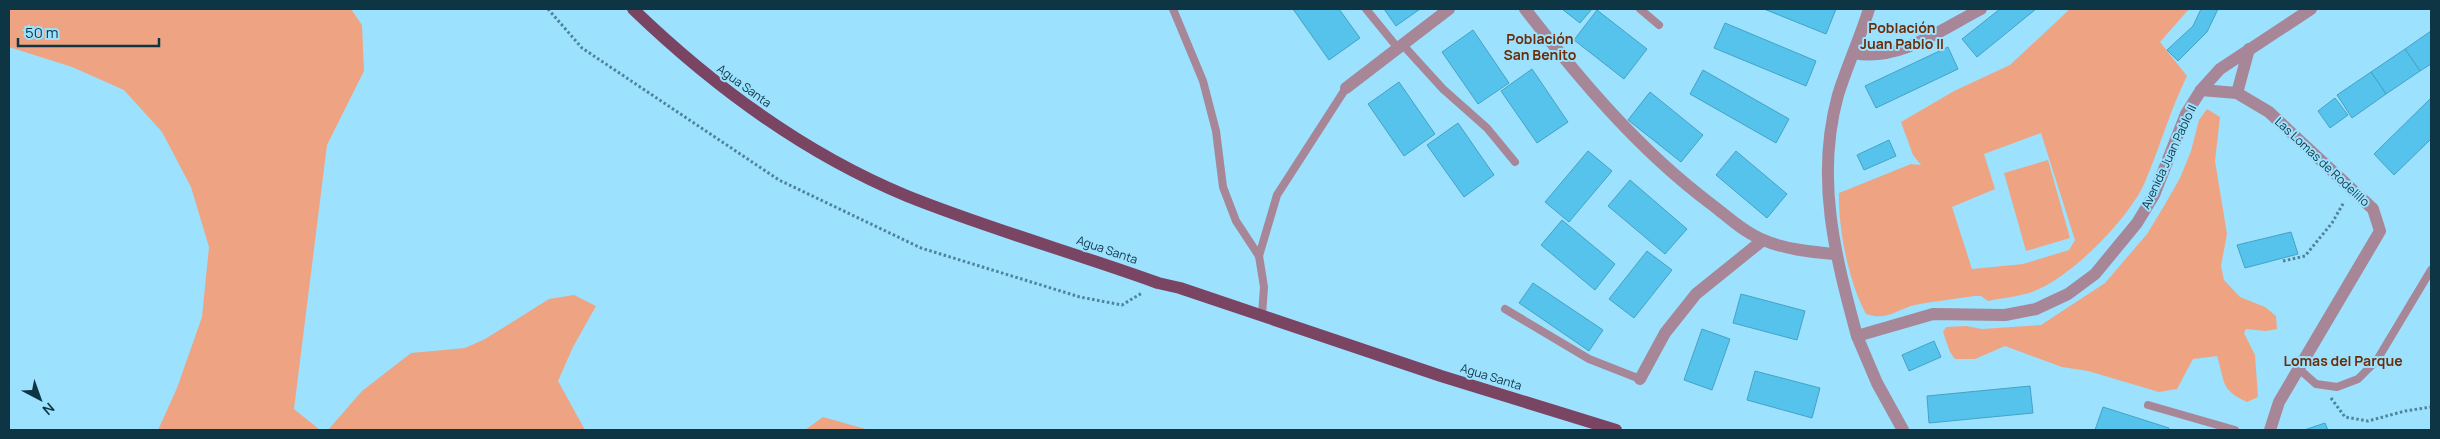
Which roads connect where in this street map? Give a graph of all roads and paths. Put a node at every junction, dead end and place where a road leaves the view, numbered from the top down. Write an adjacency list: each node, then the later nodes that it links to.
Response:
1 (548, 9): 25 (path)
2 (633, 9): 25 (main road, Agua Santa)
3 (1173, 9): 22 (lane)
4 (1366, 9): 12 (lane)
5 (1449, 9): 12 (street)
6 (1525, 9): 20 (street)
7 (1640, 9): 11 (lane)
8 (1870, 9): 14 (street)
9 (1981, 9): 14 (street)
10 (2311, 9): 13 (street, Avenida Juan Pablo II)
11 (1659, 25)
12 (1399, 46): 15 (street); 18 (lane)
13 (2249, 49): 16 (street, Avenida Juan Pablo II); 17 (street)
14 (1854, 53): 21 (street)
15 (1346, 88): 22 (lane)
16 (2201, 90): 17 (street, Las Lomas de Rodelillo); 28 (street, Avenida Juan Pablo II)
17 (2237, 93): 19 (street, Las Lomas de Rodelillo)
18 (1515, 162)
19 (2353, 188): 23 (path); 29 (street, Las Lomas de Rodelillo)
20 (1763, 240): 21 (street); 30 (street)
21 (1835, 254): 28 (street)
22 (1259, 256): 27 (lane)
23 (2283, 261)
24 (2431, 270): 31 (lane)
25 (1158, 283): 27 (main road, Agua Santa)
26 (1505, 309): 30 (lane)
27 (1262, 315): 34 (main road, Agua Santa)
28 (1857, 336): 35 (street)
29 (2299, 369): 31 (lane); 37 (street, Las Lomas de Rodelillo)
30 (1640, 379)
31 (2326, 385): 33 (path)
32 (2148, 405): 36 (lane)
33 (2431, 407)
34 (1616, 430)
35 (1903, 430)
36 (2234, 430)
37 (2270, 430)

